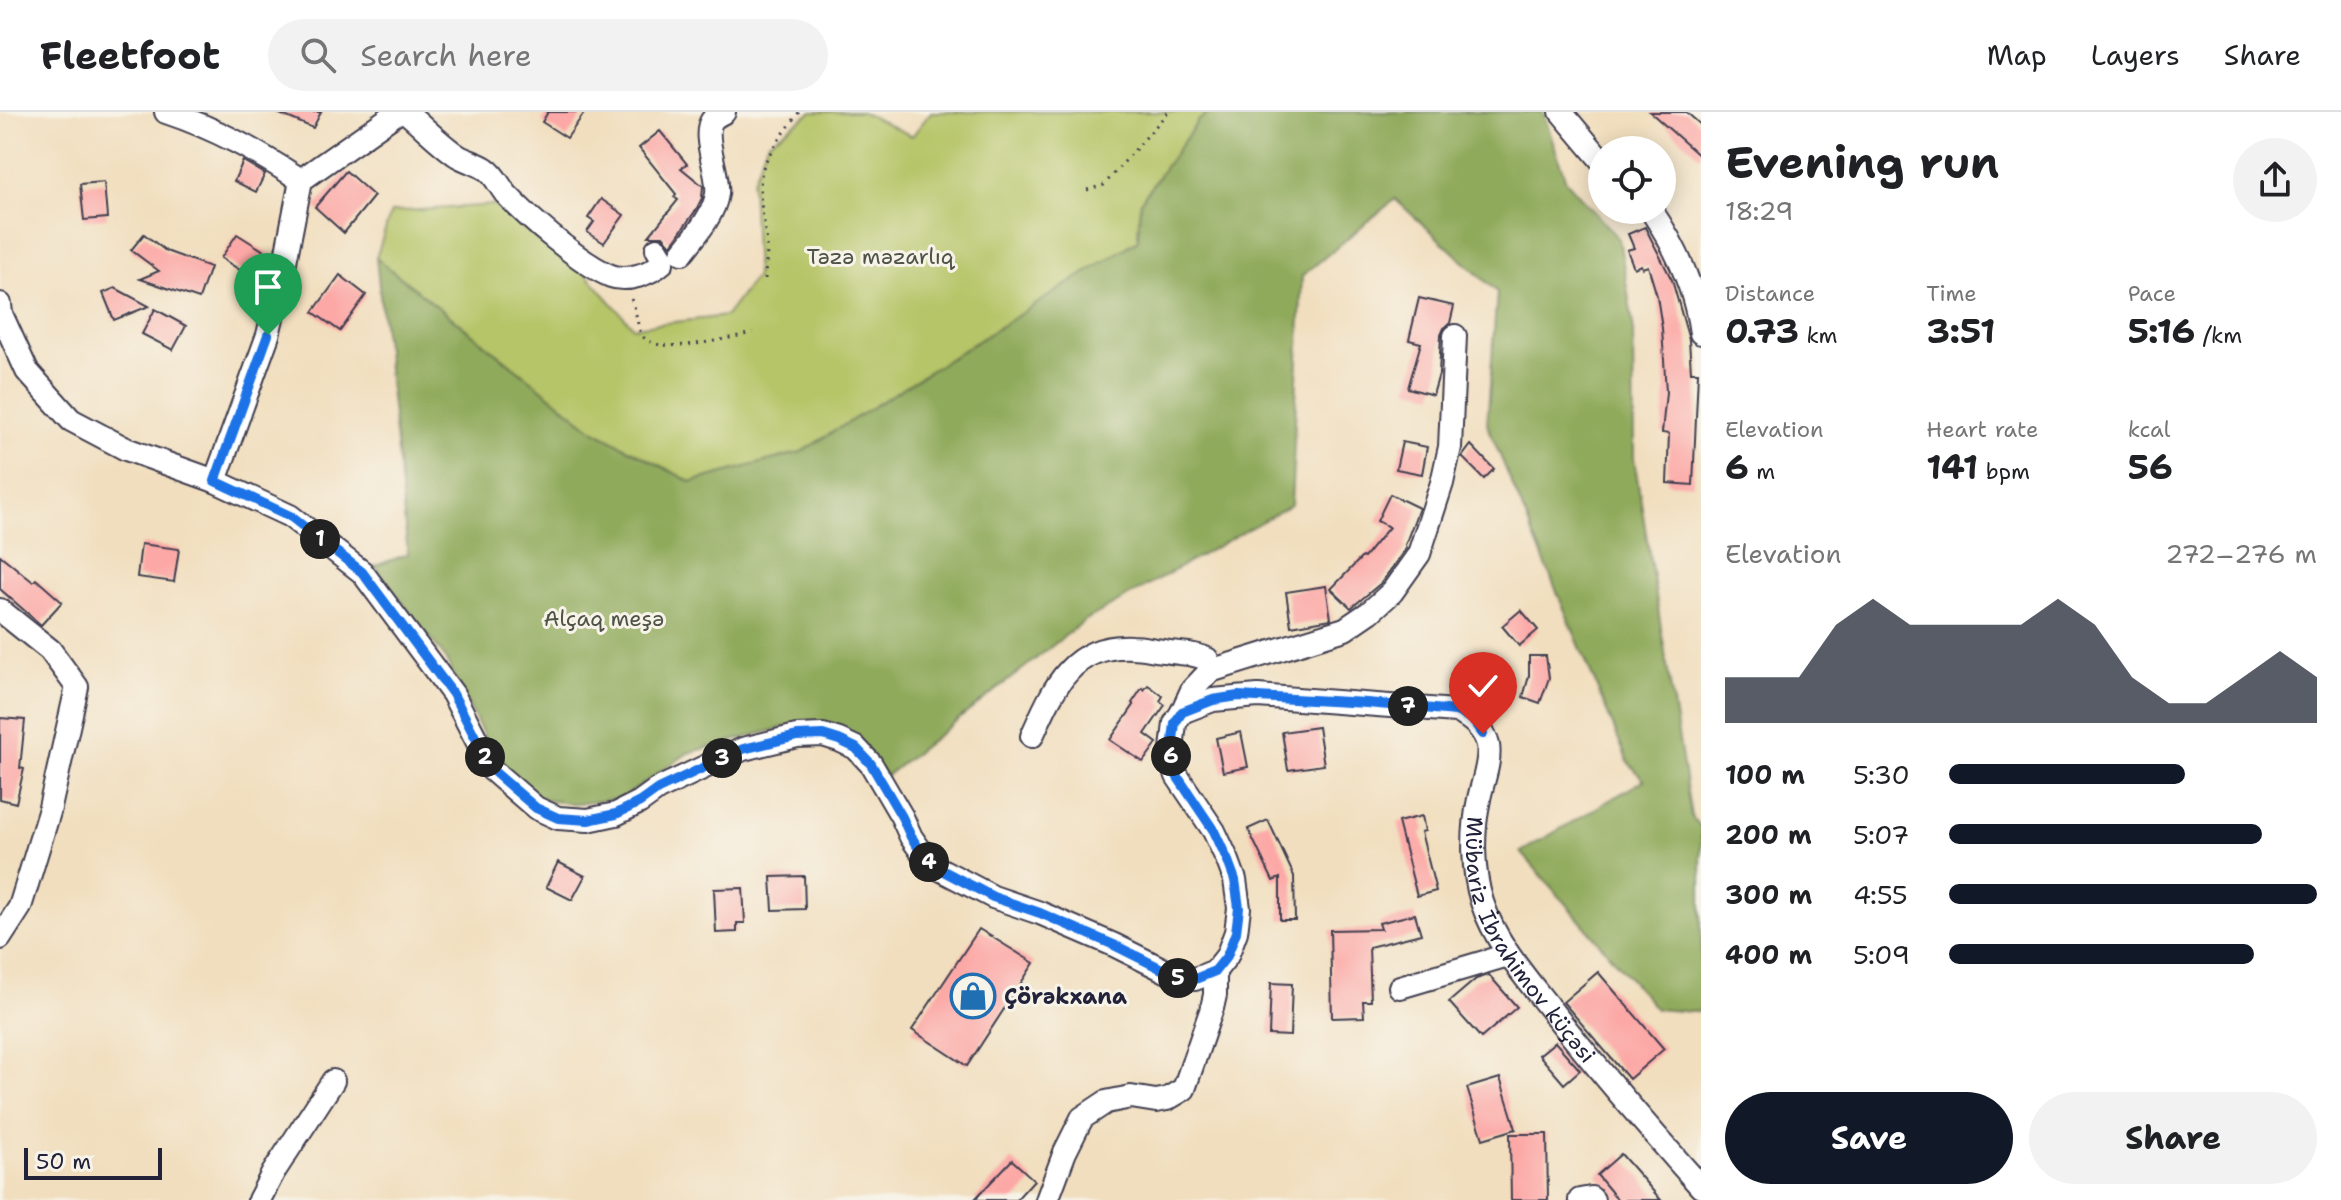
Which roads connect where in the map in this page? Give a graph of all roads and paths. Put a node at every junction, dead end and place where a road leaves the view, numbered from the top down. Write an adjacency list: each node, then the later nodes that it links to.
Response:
1 (166, 112): 9 (street)
2 (398, 112): 9 (street)
3 (406, 112): 14 (street)
4 (724, 112): 13 (street)
5 (799, 112): 15 (path)
6 (1168, 112): 10 (path)
7 (1561, 112): 8 (street)
8 (1588, 144)
9 (301, 180): 20 (street)
10 (1087, 190)
11 (1660, 224): 18 (street)
12 (657, 249): 14 (street)
13 (682, 253)
14 (620, 278): 17 (path)
15 (765, 279)
16 (0, 304): 20 (street)
17 (753, 333)
18 (1701, 333)
19 (1455, 336): 22 (street)
20 (215, 481): 27 (street)
21 (0, 610): 25 (street)
22 (1210, 671): 23 (street); 24 (street)
23 (1182, 712): 26 (street, Mübariz İbrahimov küçəsi); 27 (street)
24 (1032, 736)
25 (0, 938)
26 (1508, 955): 28 (street); 30 (street, Mübariz İbrahimov küçəsi)
27 (1215, 971): 32 (street)
28 (1400, 987)
29 (333, 1081): 31 (street)
30 (1701, 1187)
31 (259, 1200)
32 (1047, 1200)
33 (1580, 1200): 34 (street)
34 (1593, 1200)

